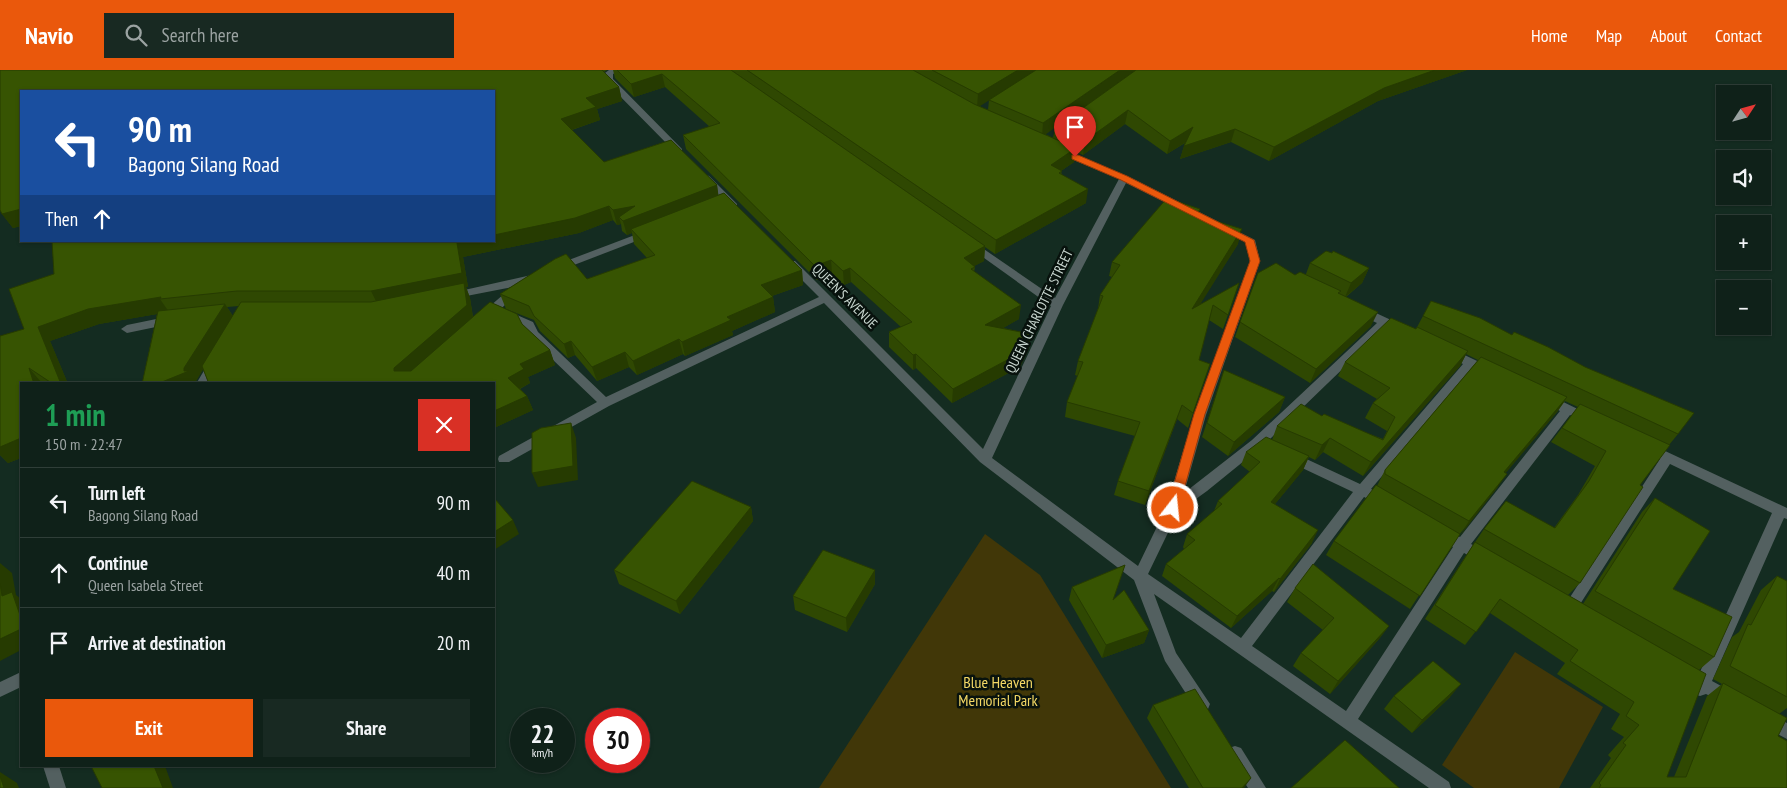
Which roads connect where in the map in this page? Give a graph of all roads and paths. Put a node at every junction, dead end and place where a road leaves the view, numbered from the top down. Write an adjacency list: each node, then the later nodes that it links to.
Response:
1 (616, 70): 4 (street)
2 (1051, 147): 3 (street)
3 (1124, 178): 11 (street, QUEEN CHARLOTTE STREET); 34 (street)
4 (743, 215)
5 (655, 230): 8 (street)
6 (961, 238): 11 (street)
7 (785, 257): 9 (street, QUEEN'S AVENUE)
8 (525, 281): 10 (street); 13 (street)
9 (826, 298): 25 (street); 32 (street, QUEEN'S AVENUE)
10 (437, 299)
11 (1057, 305): 32 (street, QUEEN CHARLOTTE STREET)
12 (1351, 306): 16 (street)
13 (494, 310): 15 (street); 25 (street)
14 (184, 318): 17 (street)
15 (480, 322)
16 (1386, 322): 18 (street); 29 (street)
17 (127, 329)
18 (1411, 334)
19 (1437, 346): 21 (street)
20 (222, 352): 23 (street)
21 (1471, 363): 22 (street); 33 (street)
22 (1498, 375)
23 (203, 382)
24 (1533, 392): 26 (street)
25 (605, 403): 31 (street)
26 (1568, 409): 27 (street); 38 (street)
27 (1601, 425)
28 (1635, 441): 30 (street)
29 (1259, 442): 33 (street); 34 (street)
30 (1668, 457): 36 (street); 41 (street)
31 (504, 459)
32 (986, 459): 40 (street, QUEEN'S AVENUE)
33 (1363, 489): 35 (street); 42 (street)
34 (1173, 508): 40 (street)
35 (1396, 508)
36 (1784, 513): 45 (street)
37 (1429, 526): 38 (street)
38 (1462, 545): 39 (street); 49 (street)
39 (1495, 564)
40 (1140, 576): 42 (street, QUEEN'S AVENUE); 48 (street)
41 (1587, 617)
42 (1243, 647): 49 (street, QUEEN'S AVENUE)
43 (1677, 669): 45 (street)
44 (20, 680): 46 (street)
45 (1702, 683): 47 (street); 50 (street)
46 (0, 690)
47 (1695, 701)
48 (1208, 714)
49 (1349, 720): 55 (street, QUEEN'S AVENUE)
50 (1787, 731)
51 (1230, 747): 54 (street)
52 (51, 767): 53 (street)
53 (58, 788)
54 (1258, 788)
55 (1443, 788)

